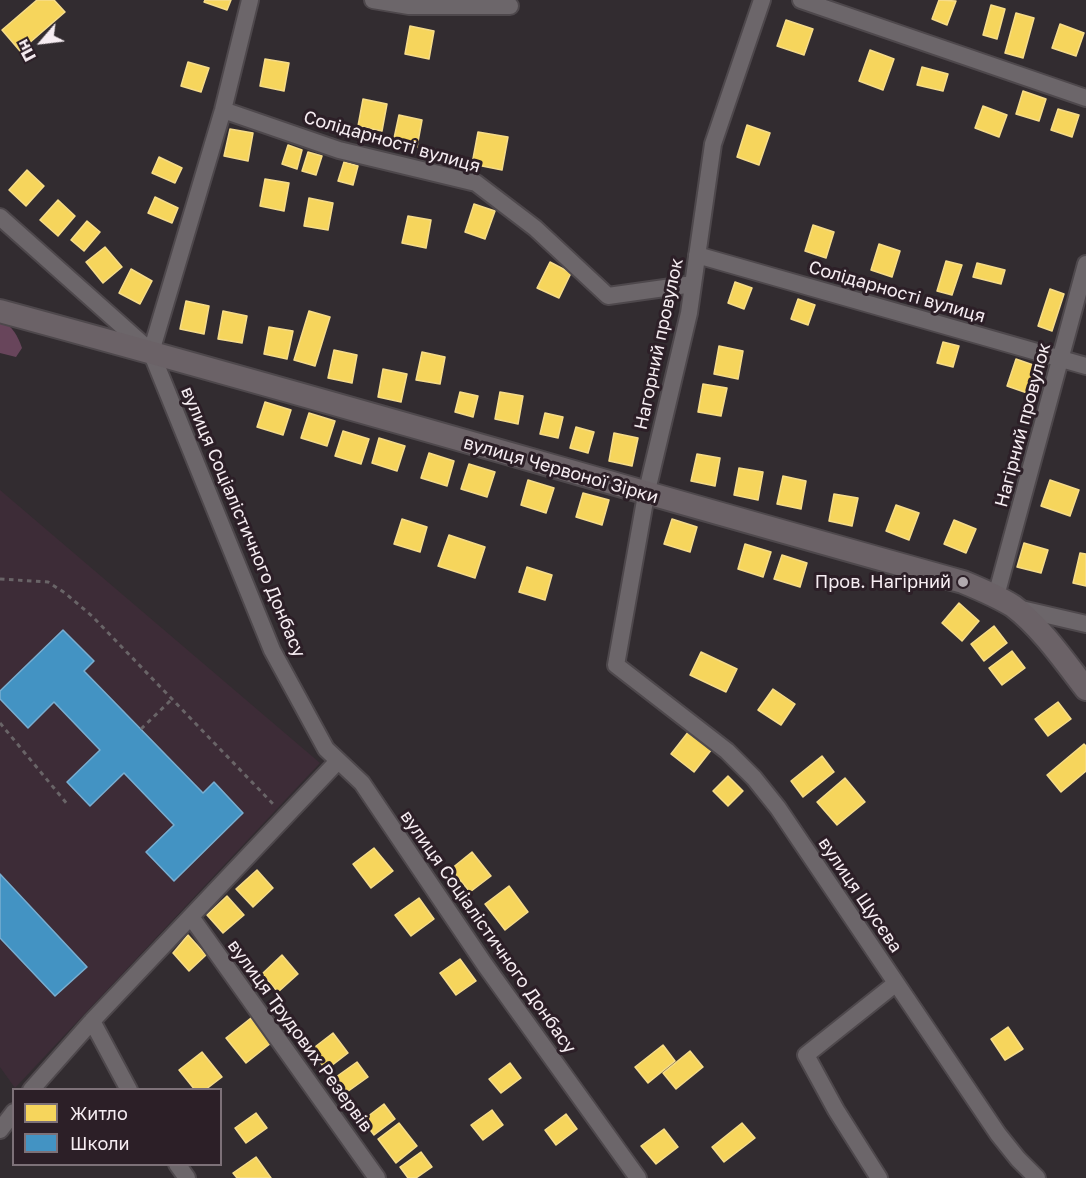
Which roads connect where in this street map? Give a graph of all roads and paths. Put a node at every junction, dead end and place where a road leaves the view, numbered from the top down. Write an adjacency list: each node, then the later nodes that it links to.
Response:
1 (250, 0): 7 (street)
2 (373, 0): 5 (street)
3 (762, 0): 9 (street, Нагорний провулок)
4 (801, 0): 6 (street)
5 (510, 6)
6 (1086, 98)
7 (224, 110): 11 (street, Солідарності вулиця); 13 (street)
8 (0, 217): 13 (street)
9 (697, 255): 11 (street, Нагорний провулок); 14 (street, Солідарності вулиця)
10 (1086, 264): 14 (street, Нагірний провулок)
11 (693, 284): 16 (street, Нагорний провулок)
12 (0, 311): 13 (street, вулиця Червоної Зірки)
13 (151, 352): 16 (street, вулиця Червоної Зірки); 26 (street, вулиця Соціалістичного Донбасу)
14 (1061, 359): 15 (street, Солідарності вулиця); 18 (street, Нагірний провулок)
15 (1086, 366)
16 (646, 495): 18 (street, вулиця Червоної Зірки); 21 (street, Нагорний провулок)
17 (0, 579): 23 (path)
18 (996, 596): 19 (street, вулиця Червоної Зірки)
19 (1015, 608): 20 (street); 22 (street, вулиця Червоної Зірки)
20 (1086, 624)
21 (616, 665): 30 (street, вулиця Щусєва)
22 (1086, 689)
23 (172, 699): 25 (path); 28 (path)
24 (0, 723): 27 (path)
25 (141, 729)
26 (338, 761): 28 (street); 37 (street, вулиця Соціалістичного Донбасу)
27 (68, 805)
28 (286, 817): 29 (street)
29 (191, 917): 31 (street); 36 (street, вулиця Трудових Резервів)
30 (895, 984): 38 (street); 39 (street, вулиця Щусєва)
31 (92, 1021): 32 (street); 33 (street)
32 (32, 1088)
33 (128, 1088)
34 (12, 1115): 35 (street)
35 (0, 1130)
36 (377, 1178)
37 (638, 1178)
38 (879, 1178)
39 (1037, 1178)

